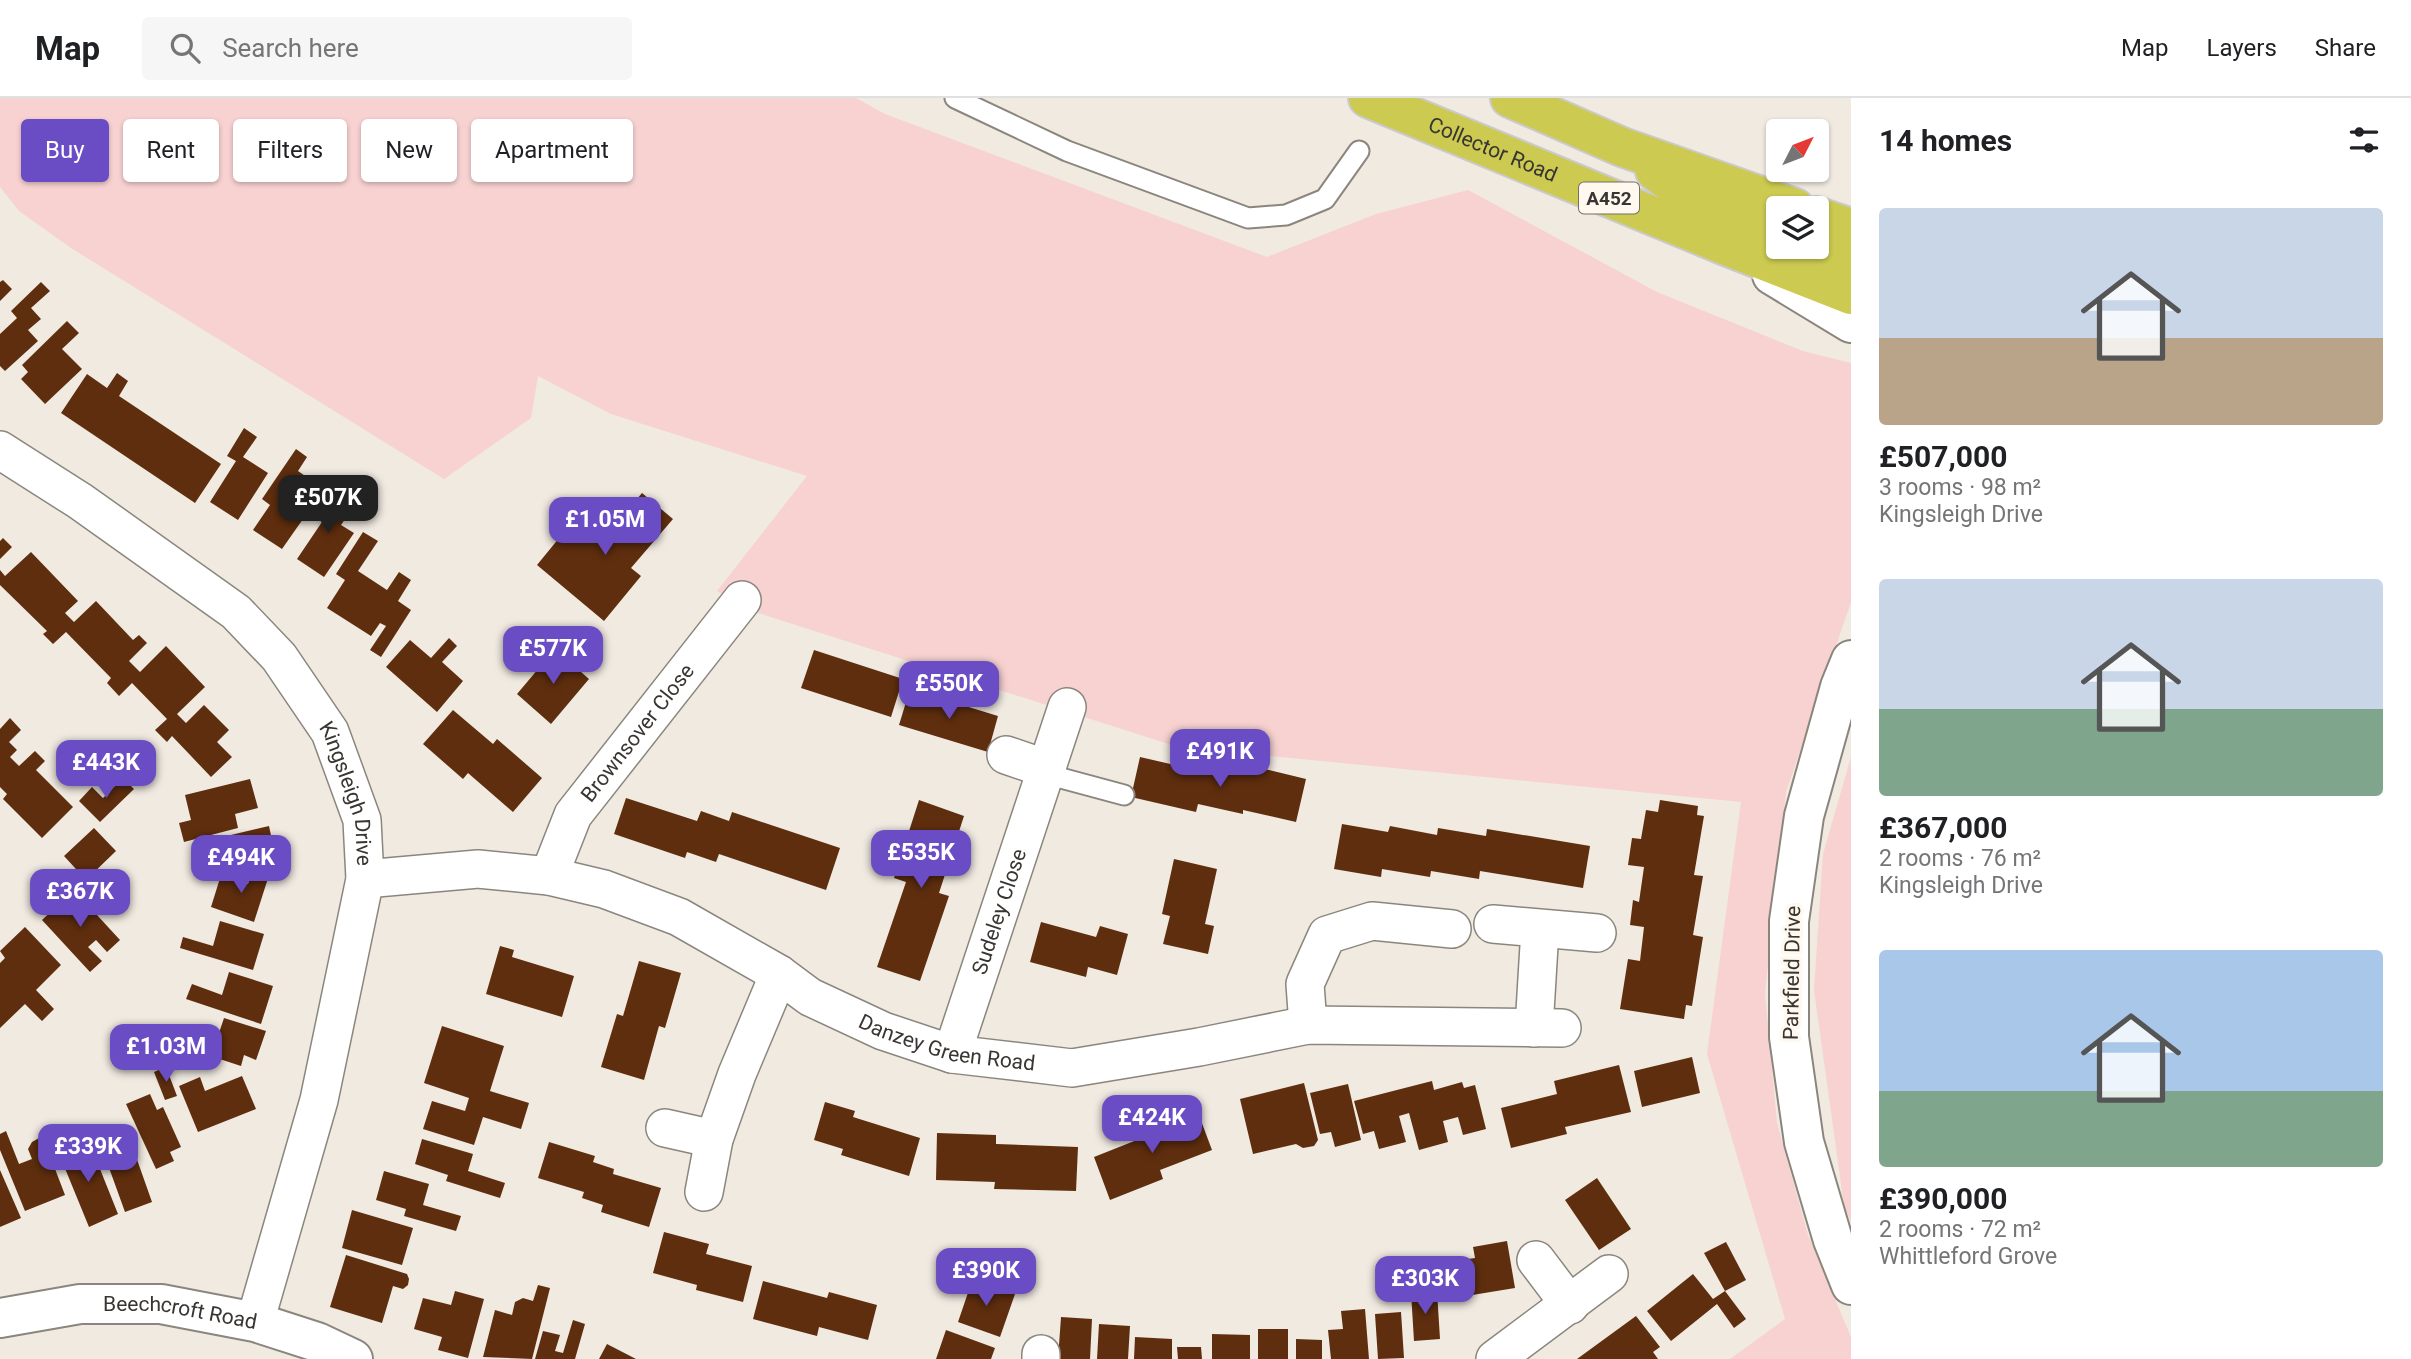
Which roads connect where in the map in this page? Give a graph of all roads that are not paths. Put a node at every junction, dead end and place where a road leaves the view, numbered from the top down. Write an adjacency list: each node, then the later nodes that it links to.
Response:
1 (955, 98): 5 (lane)
2 (1368, 98): 10 (highway, Collector Road / A452)
3 (1510, 98): 4 (highway, A452)
4 (1622, 147): 6 (highway, A452); 9 (highway)
5 (1359, 151)
6 (1766, 198)
7 (1829, 220): 8 (highway)
8 (1851, 228)
9 (1766, 230)
10 (1726, 246): 13 (highway, Collector Road / A452); 14 (street)
11 (1829, 255): 12 (highway)
12 (1851, 263)
13 (1851, 295)
14 (1851, 323)
15 (0, 450): 23 (street, Kingsleigh Drive)
16 (742, 600): 22 (street, Brownsover Close)
17 (1851, 660): 36 (street, Parkfield Drive)
18 (1067, 707): 20 (street, Sudeley Close)
19 (1006, 755): 20 (street)
20 (1046, 771): 21 (lane); 30 (street, Sudeley Close)
21 (1124, 795)
22 (549, 876): 23 (street, Danzey Green Road); 28 (street, Danzey Green Road)
23 (365, 879): 39 (street, Kingsleigh Drive)
24 (1493, 924): 26 (street)
25 (1452, 929): 29 (street)
26 (1540, 929): 27 (street); 29 (street, Danzey Green Road)
27 (1597, 933)
28 (779, 974): 30 (street, Danzey Green Road); 32 (street)
29 (1308, 1024): 30 (street, Danzey Green Road)
30 (951, 1054)
31 (665, 1128): 32 (street)
32 (714, 1139): 33 (street)
33 (704, 1192)
34 (1536, 1260): 37 (street)
35 (1609, 1274): 37 (street)
36 (1851, 1285)
37 (1570, 1305): 41 (street)
38 (0, 1318): 39 (street, Beechcroft Road)
39 (255, 1322): 40 (street, Beechcroft Road)
40 (353, 1359)
41 (1495, 1359)

